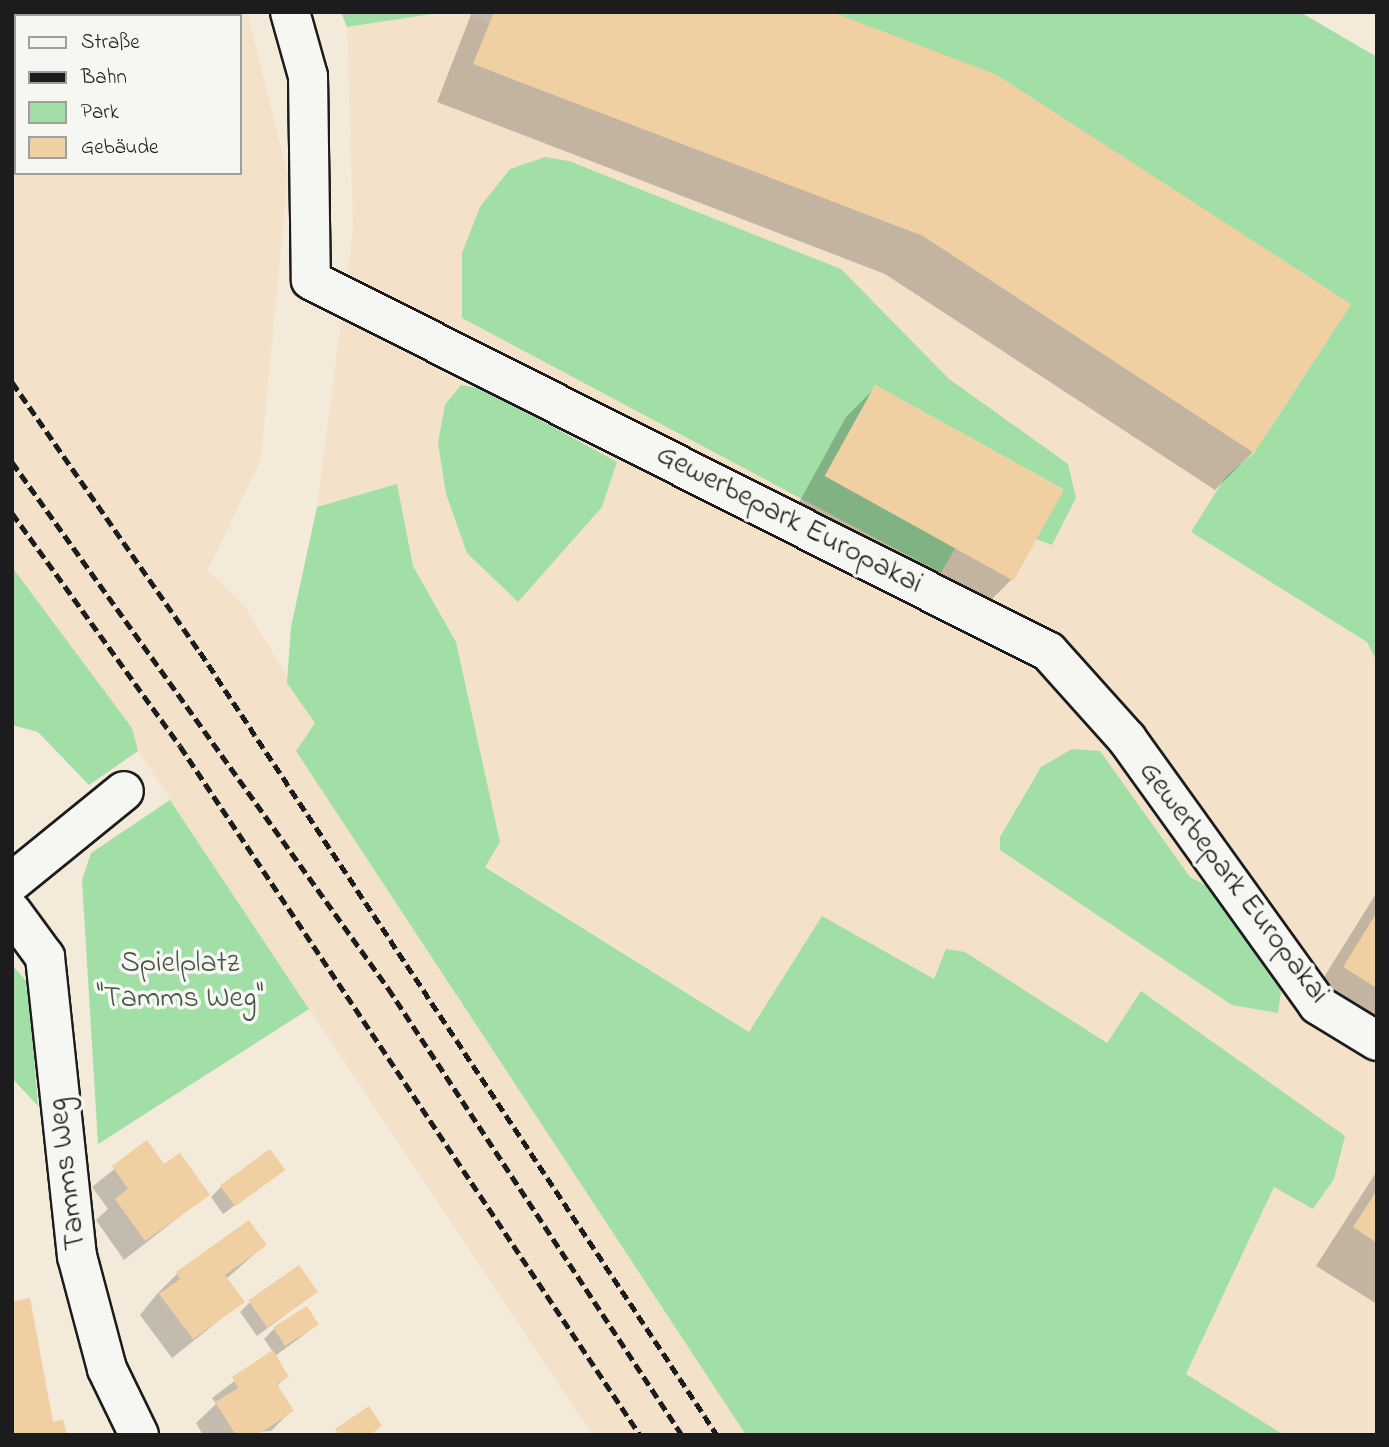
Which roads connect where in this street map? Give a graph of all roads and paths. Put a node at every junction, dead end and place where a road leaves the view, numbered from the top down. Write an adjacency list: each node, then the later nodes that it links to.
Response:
1 (290, 12): 5 (street, Gewerbepark Europakai)
2 (124, 791): 3 (street)
3 (12, 882)
4 (12, 912): 6 (street, Tamms Weg)
5 (1377, 1041)
6 (139, 1435)

